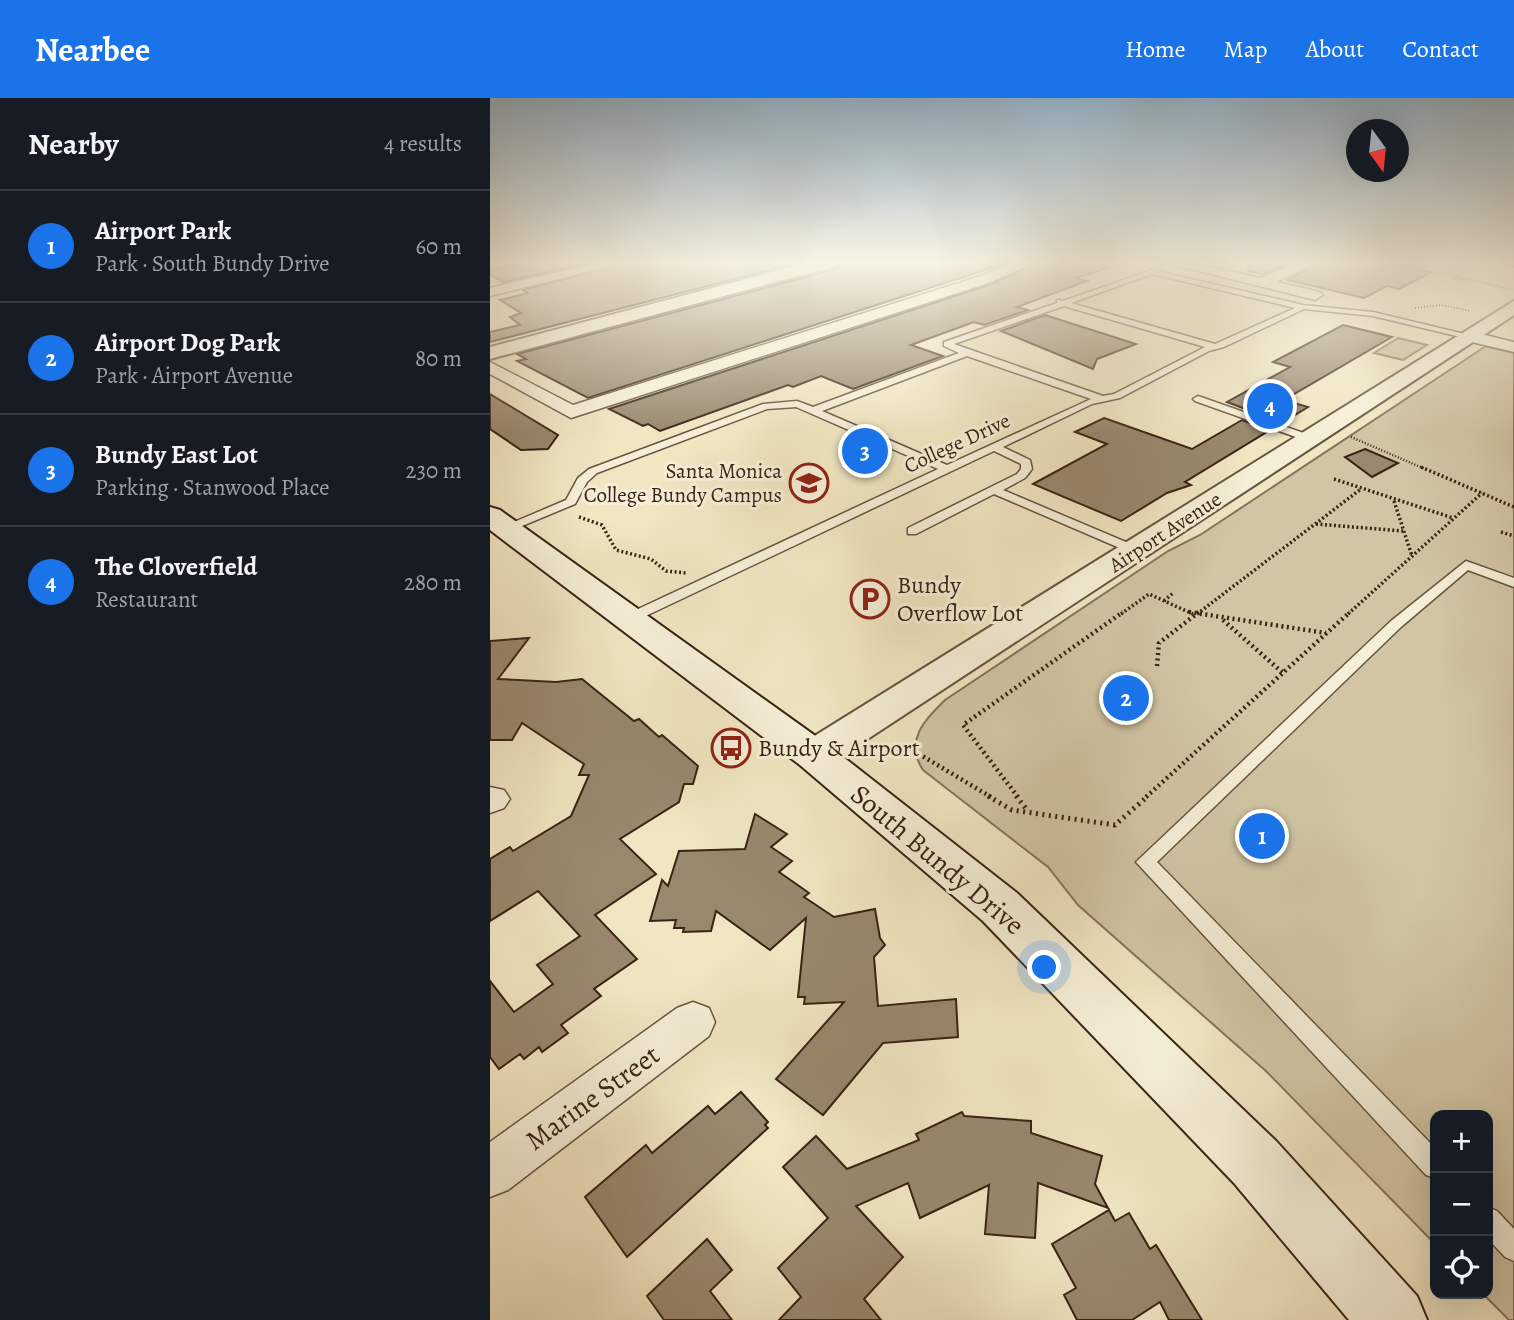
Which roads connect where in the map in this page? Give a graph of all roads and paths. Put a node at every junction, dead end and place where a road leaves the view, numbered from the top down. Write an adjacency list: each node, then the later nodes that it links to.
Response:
1 (616, 319): 12 (street)
2 (861, 319): 14 (street)
3 (1014, 319): 13 (lane)
4 (1119, 319): 10 (lane)
5 (1277, 319): 10 (lane, College Drive)
6 (1423, 319): 9 (lane)
7 (1461, 319): 9 (path)
8 (1484, 319): 9 (street, Airport Avenue)
9 (1472, 324): 11 (street); 19 (street, Airport Avenue)
10 (1216, 347): 15 (lane, College Drive)
11 (1514, 347)
12 (490, 353)
13 (967, 353): 15 (lane); 17 (lane)
14 (490, 367)
15 (1102, 399): 20 (lane, College Drive)
16 (1198, 399): 19 (lane)
17 (815, 410): 21 (lane); 30 (lane)
18 (1345, 434): 25 (path)
19 (1311, 439): 36 (street, Airport Avenue)
20 (995, 447): 21 (lane, College Drive); 24 (lane)
21 (946, 468): 43 (lane, College Drive)
22 (1334, 479): 23 (path)
23 (1361, 489): 26 (path); 31 (path)
24 (994, 490): 32 (lane); 36 (lane)
25 (1482, 494): 27 (path); 29 (path)
26 (1394, 501): 29 (path); 33 (path)
27 (1514, 507)
28 (572, 517): 38 (path)
29 (1454, 518): 37 (path)
30 (498, 522): 43 (street, South Bundy Drive)
31 (1315, 524): 33 (path); 42 (path)
32 (912, 531)
33 (1403, 531): 37 (path)
34 (1501, 532): 35 (path)
35 (1514, 536)
36 (1136, 551): 49 (street, Airport Avenue)
37 (1412, 556): 45 (path)
38 (688, 579)
39 (1514, 583): 52 (lane)
40 (1173, 593): 41 (path)
41 (1164, 601): 42 (path); 50 (path)
42 (1195, 615): 44 (path); 46 (path)
43 (628, 620): 49 (street, South Bundy Drive)
44 (1222, 620): 45 (path); 47 (path)
45 (1327, 633): 47 (path)
46 (1157, 666)
47 (1283, 673): 50 (path)
48 (909, 748): 50 (path)
49 (814, 755): 56 (street, South Bundy Drive)
50 (1029, 812)
51 (693, 1022): 53 (street, Marine Street)
52 (1430, 1161)
53 (490, 1172)
54 (1493, 1225): 55 (lane)
55 (1514, 1248)
56 (1393, 1320)

